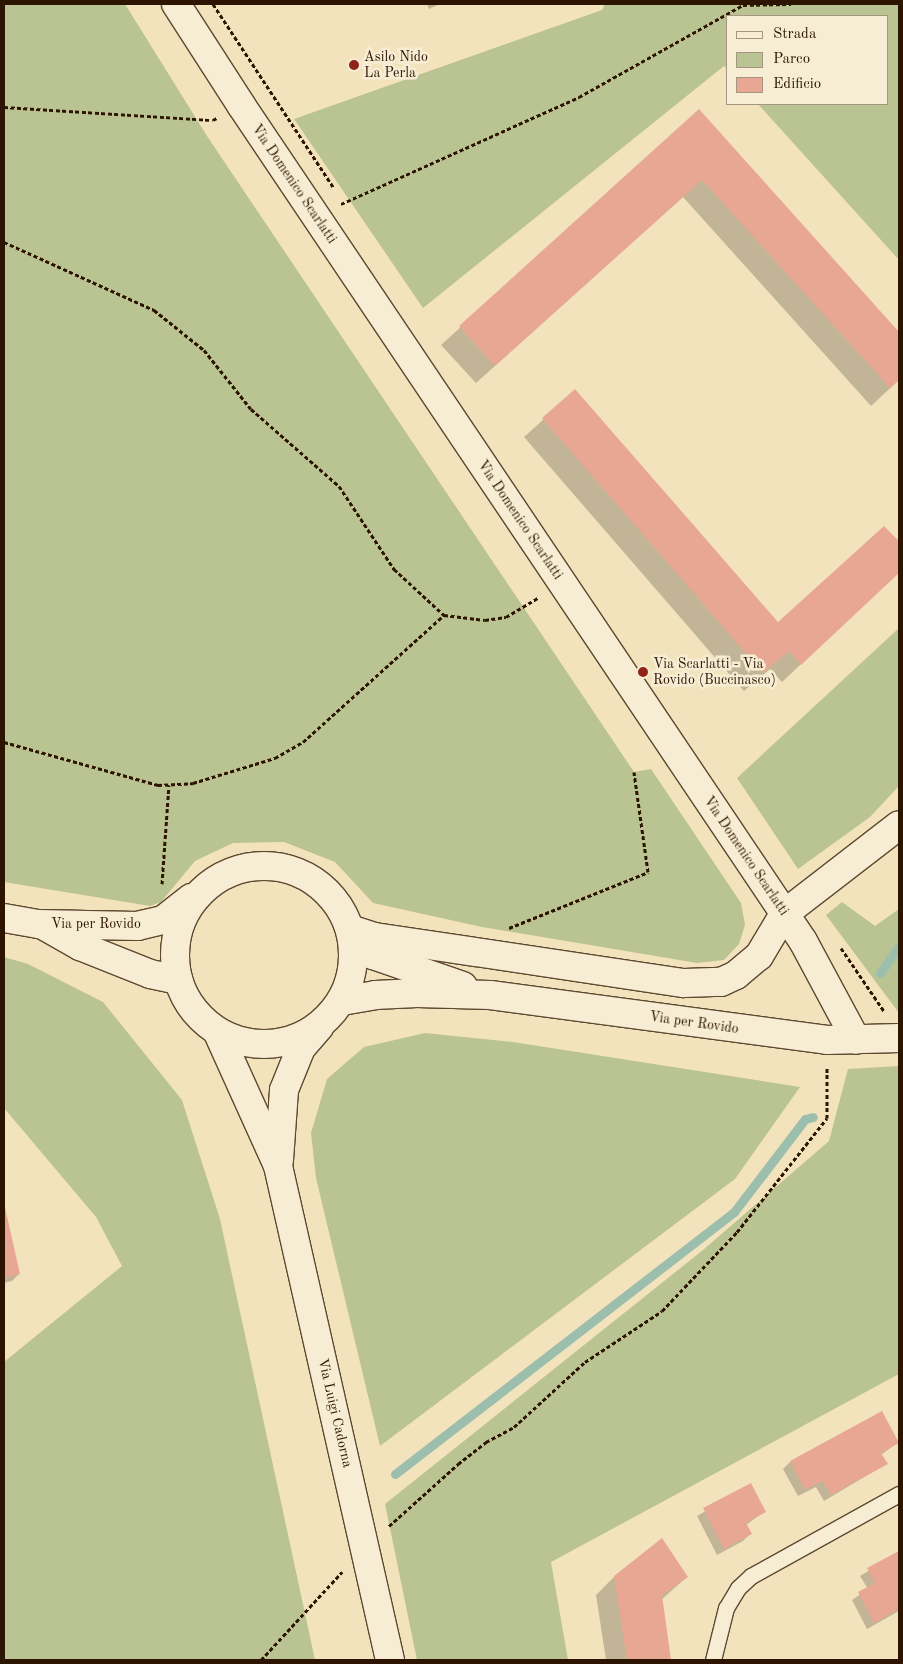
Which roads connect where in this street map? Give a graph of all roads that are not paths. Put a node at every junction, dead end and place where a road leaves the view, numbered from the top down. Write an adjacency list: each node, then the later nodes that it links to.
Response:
1 (176, 4): 4 (street, Via Domenico Scarlatti)
2 (899, 825): 4 (street)
3 (202, 890): 6 (street, Via per Rovido); 7 (street); 8 (street)
4 (784, 914): 7 (street); 14 (street, Via Domenico Scarlatti)
5 (4, 918): 6 (street, Via per Rovido)
6 (39, 924): 8 (street, Via per Rovido)
7 (352, 937): 9 (street, Via per Rovido); 10 (street)
8 (178, 980): 12 (street)
9 (490, 995): 10 (street, Via per Rovido); 14 (street, Via per Rovido)
10 (342, 1001): 11 (street, Via Luigi Cadorna)
11 (319, 1027): 12 (street); 15 (street, Via Luigi Cadorna)
12 (218, 1033): 15 (street, Via Luigi Cadorna)
13 (899, 1038): 14 (street, Via per Rovido)
14 (856, 1040)
15 (278, 1166): 17 (street, Via Luigi Cadorna)
16 (899, 1494): 18 (lane)
17 (390, 1660)
18 (713, 1660)

